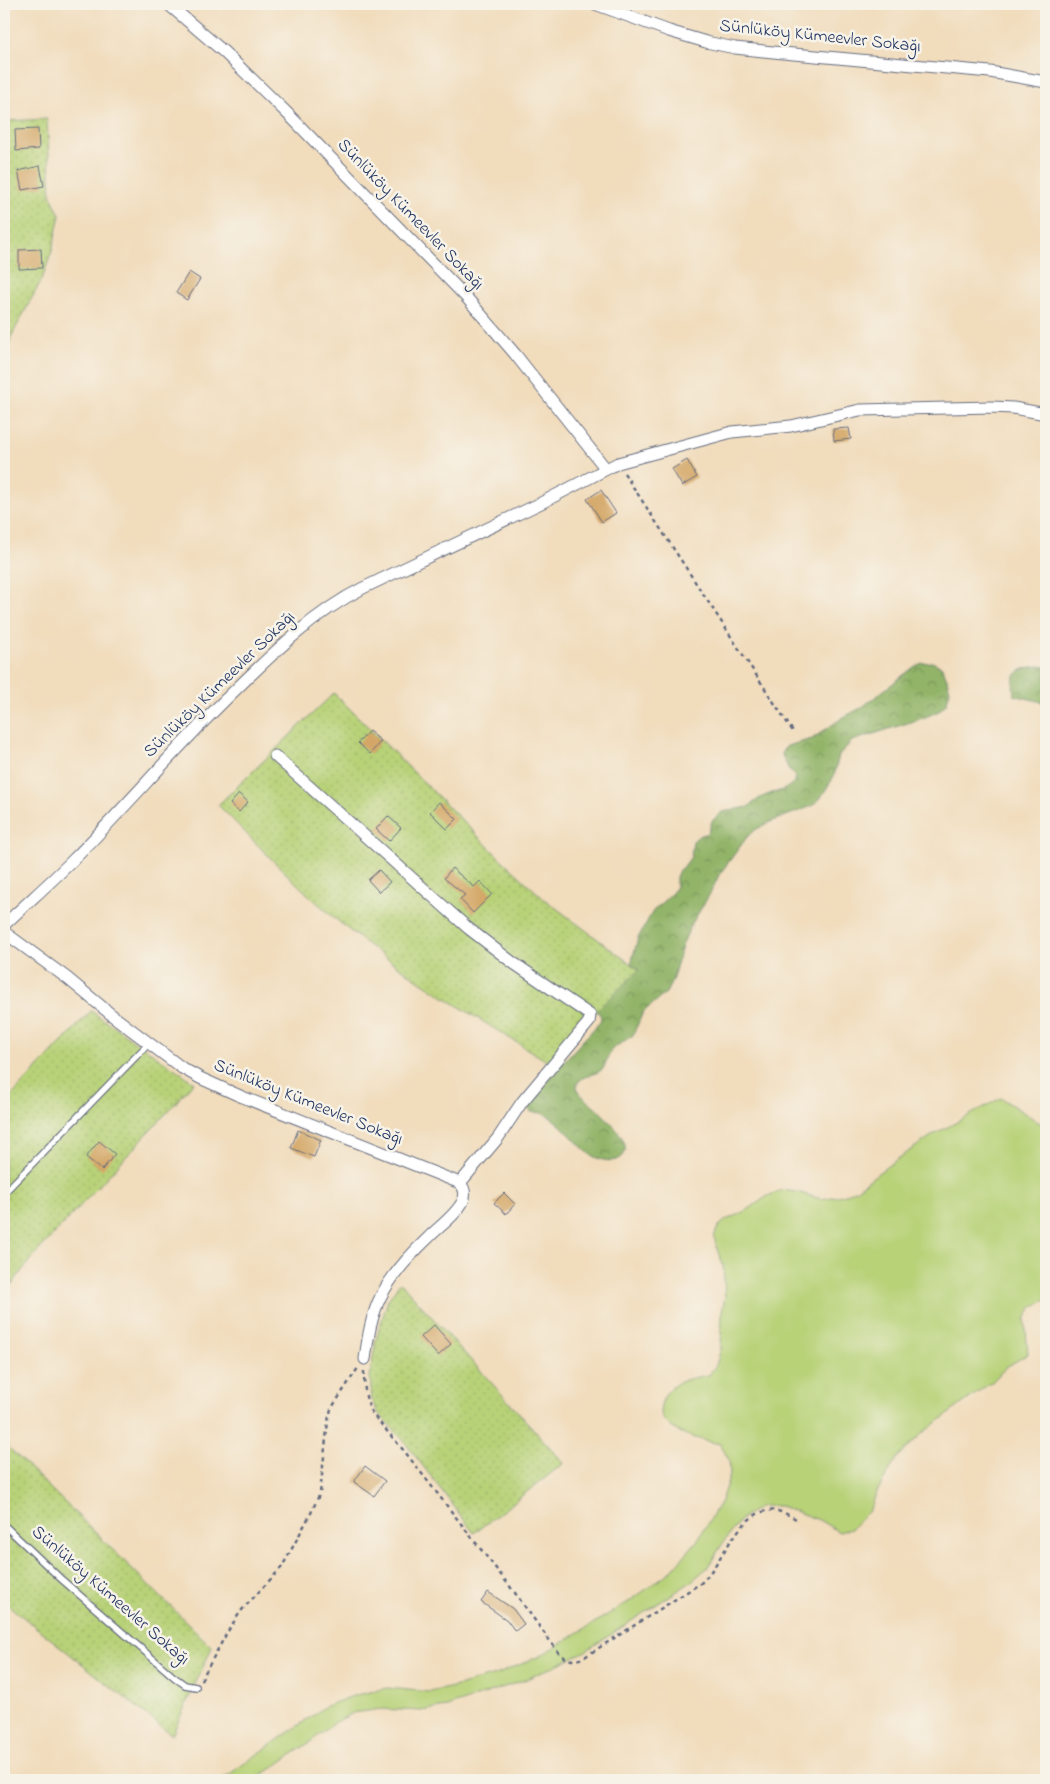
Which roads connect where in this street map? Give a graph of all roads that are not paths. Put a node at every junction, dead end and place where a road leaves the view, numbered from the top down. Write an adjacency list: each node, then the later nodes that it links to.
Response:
1 (168, 4): 5 (street, Sünlüköy Kümeevler Sokağı)
2 (596, 4): 3 (street, Sünlüköy Kümeevler Sokağı)
3 (1046, 82)
4 (1046, 414): 5 (street, Sünlüköy Kümeevler Sokağı)
5 (606, 469): 7 (street, Sünlüköy Kümeevler Sokağı)
6 (275, 756): 10 (street)
7 (4, 925)
8 (4, 932): 9 (street, Sünlüköy Kümeevler Sokağı)
9 (149, 1044): 10 (street, Sünlüköy Kümeevler Sokağı); 11 (lane)
10 (460, 1184): 12 (street)
11 (4, 1193)
12 (365, 1359)
13 (4, 1524): 14 (lane, Sünlüköy Kümeevler Sokağı)
14 (196, 1687)

